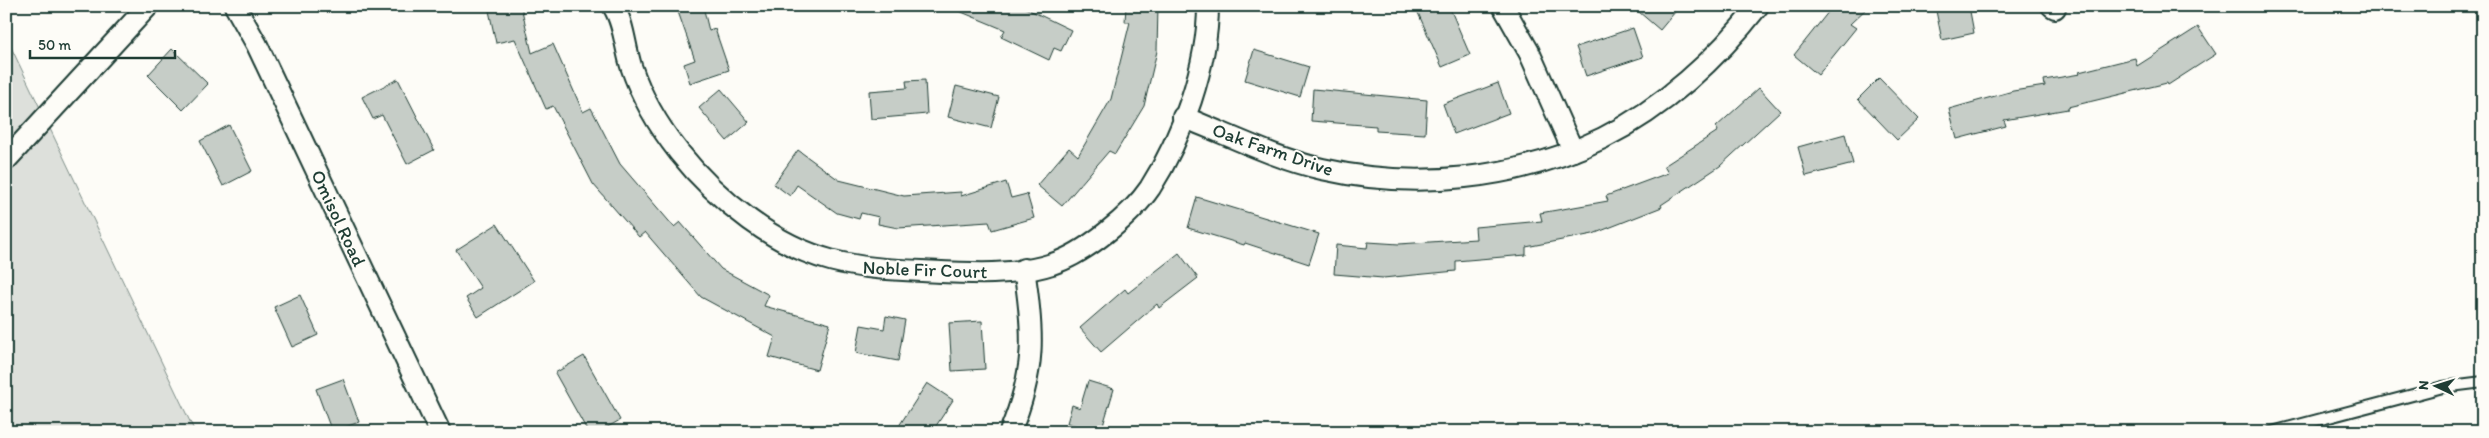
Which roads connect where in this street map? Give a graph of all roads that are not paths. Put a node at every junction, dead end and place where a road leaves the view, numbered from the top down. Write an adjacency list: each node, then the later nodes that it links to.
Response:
1 (148, 6): 9 (street)
2 (235, 6): 12 (street, Omisol Road)
3 (613, 6): 10 (street, Noble Fir Court)
4 (1208, 6): 7 (street, Noble Fir Court)
5 (1504, 6): 8 (street)
6 (1758, 6): 8 (street, Oak Farm Drive)
7 (1183, 117): 8 (street, Oak Farm Drive); 10 (street, Noble Fir Court)
8 (1573, 151)
9 (6, 160)
10 (1024, 269): 13 (street)
11 (2483, 382): 14 (lane)
12 (440, 432)
13 (1010, 432)
14 (2272, 432)

